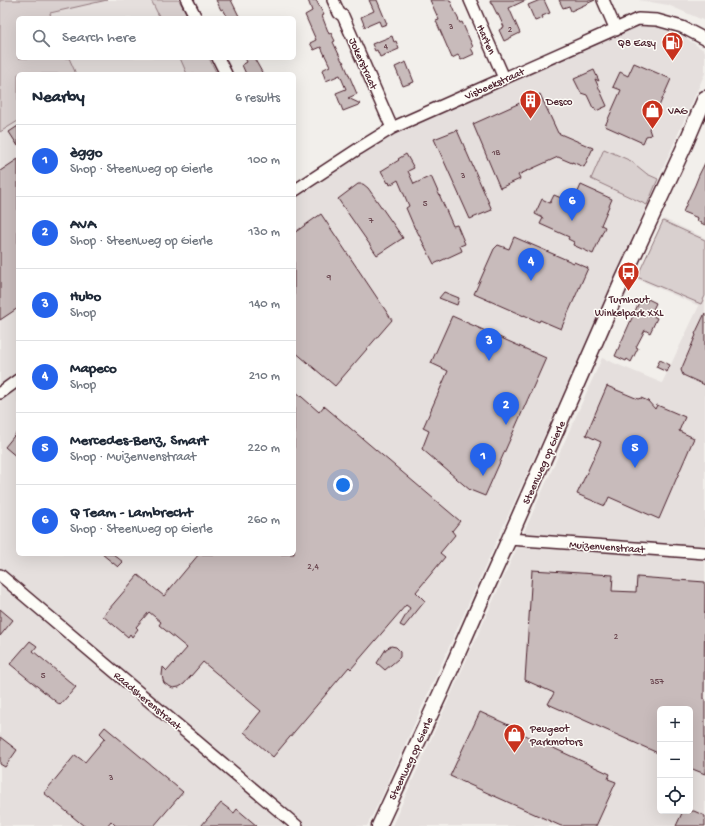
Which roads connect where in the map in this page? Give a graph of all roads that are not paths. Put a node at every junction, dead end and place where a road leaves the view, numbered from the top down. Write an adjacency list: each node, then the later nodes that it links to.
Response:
1 (187, 0): 5 (street)
2 (333, 0): 12 (street, Jokerstraat)
3 (470, 0): 10 (street, Harten)
4 (603, 0): 6 (street)
5 (195, 16)
6 (616, 30): 7 (street, Visbeekstraat); 10 (street, Visbeekstraat)
7 (705, 39)
8 (219, 60): 9 (street)
9 (225, 72)
10 (504, 78): 12 (street, Visbeekstraat)
11 (705, 98): 16 (main road, Steenweg op Gierle)
12 (392, 128): 13 (street, Visbeekstraat)
13 (296, 190)
14 (16, 381): 15 (street)
15 (0, 393)
16 (510, 539): 17 (street, Muizenvenstraat); 20 (main road, Steenweg op Gierle)
17 (705, 553)
18 (0, 575): 19 (street, Raadsherenstraat)
19 (297, 826)
20 (379, 826)

